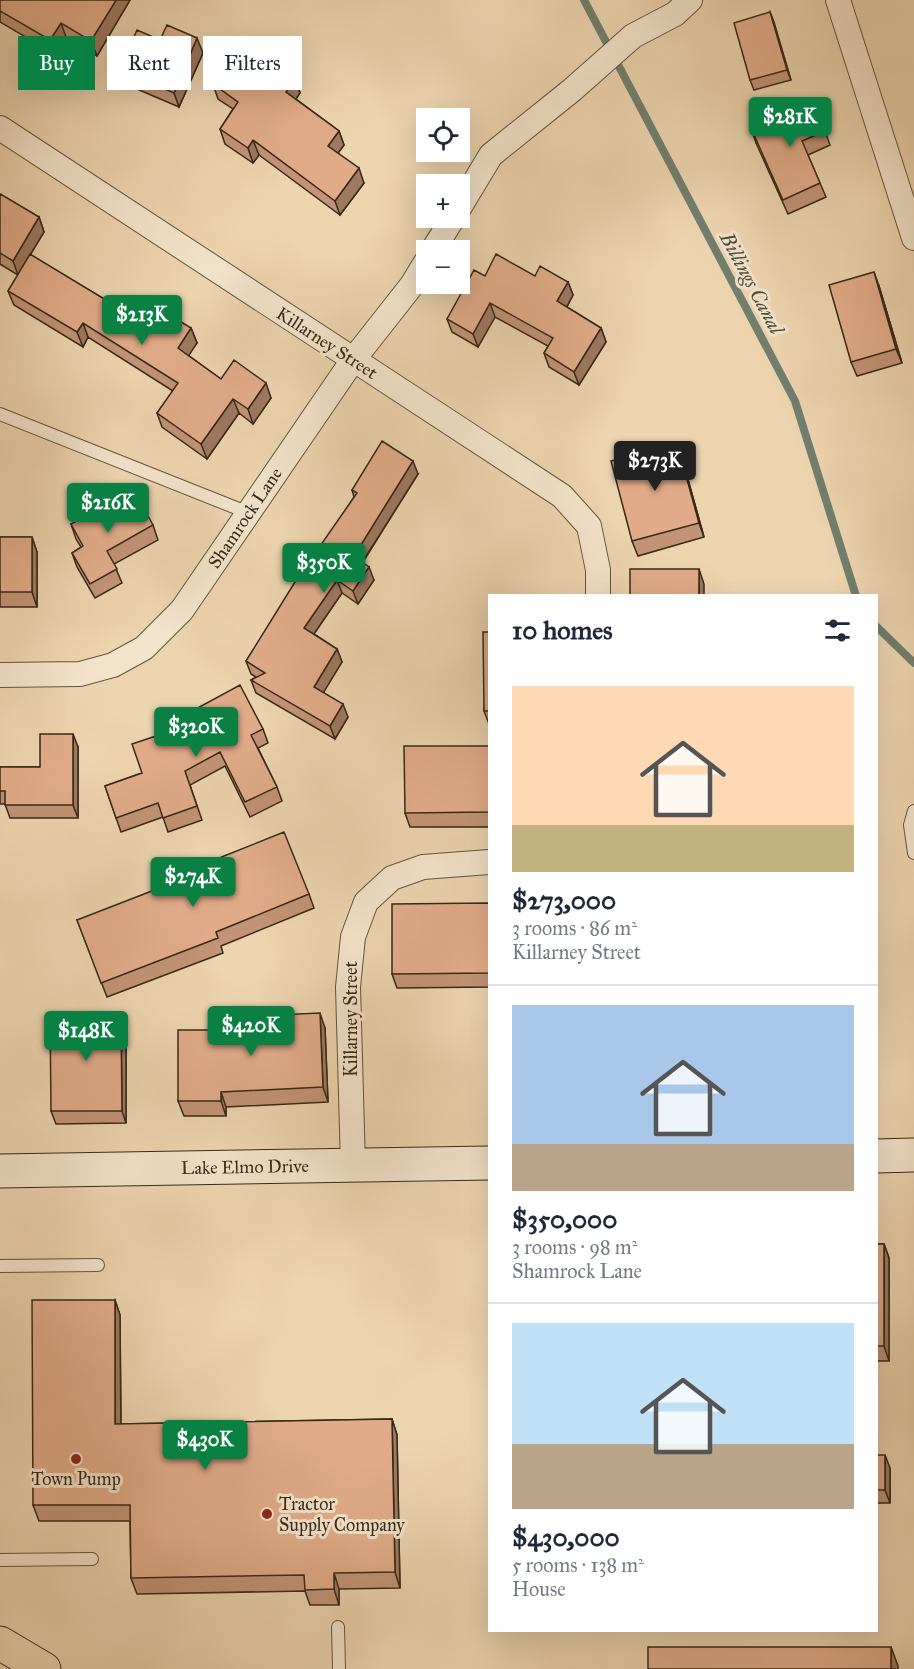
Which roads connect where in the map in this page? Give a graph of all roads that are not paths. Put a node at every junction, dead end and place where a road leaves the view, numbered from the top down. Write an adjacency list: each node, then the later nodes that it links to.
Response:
1 (690, 0): 4 (street)
2 (838, 0): 5 (street)
3 (0, 128): 7 (street, Killarney Street)
4 (470, 190)
5 (914, 238)
6 (416, 278): 7 (street, Shamrock Lane)
7 (353, 360): 9 (street, Shamrock Lane); 10 (street, Killarney Street)
8 (0, 414): 9 (lane)
9 (249, 513): 11 (street, Shamrock Lane)
10 (598, 594)
11 (0, 675)
12 (914, 811): 13 (lane)
13 (914, 853)
14 (488, 862): 18 (street, Killarney Street)
15 (914, 1155): 16 (main road)
16 (878, 1156)
17 (488, 1163): 18 (main road, Lake Elmo Drive)
18 (353, 1166): 19 (main road, Lake Elmo Drive)
19 (0, 1171)
20 (98, 1265): 21 (lane)
21 (0, 1266)
22 (92, 1559): 23 (lane)
23 (0, 1560)
24 (338, 1628): 27 (lane)
25 (0, 1643): 26 (main road)
26 (44, 1669)
27 (339, 1669)

